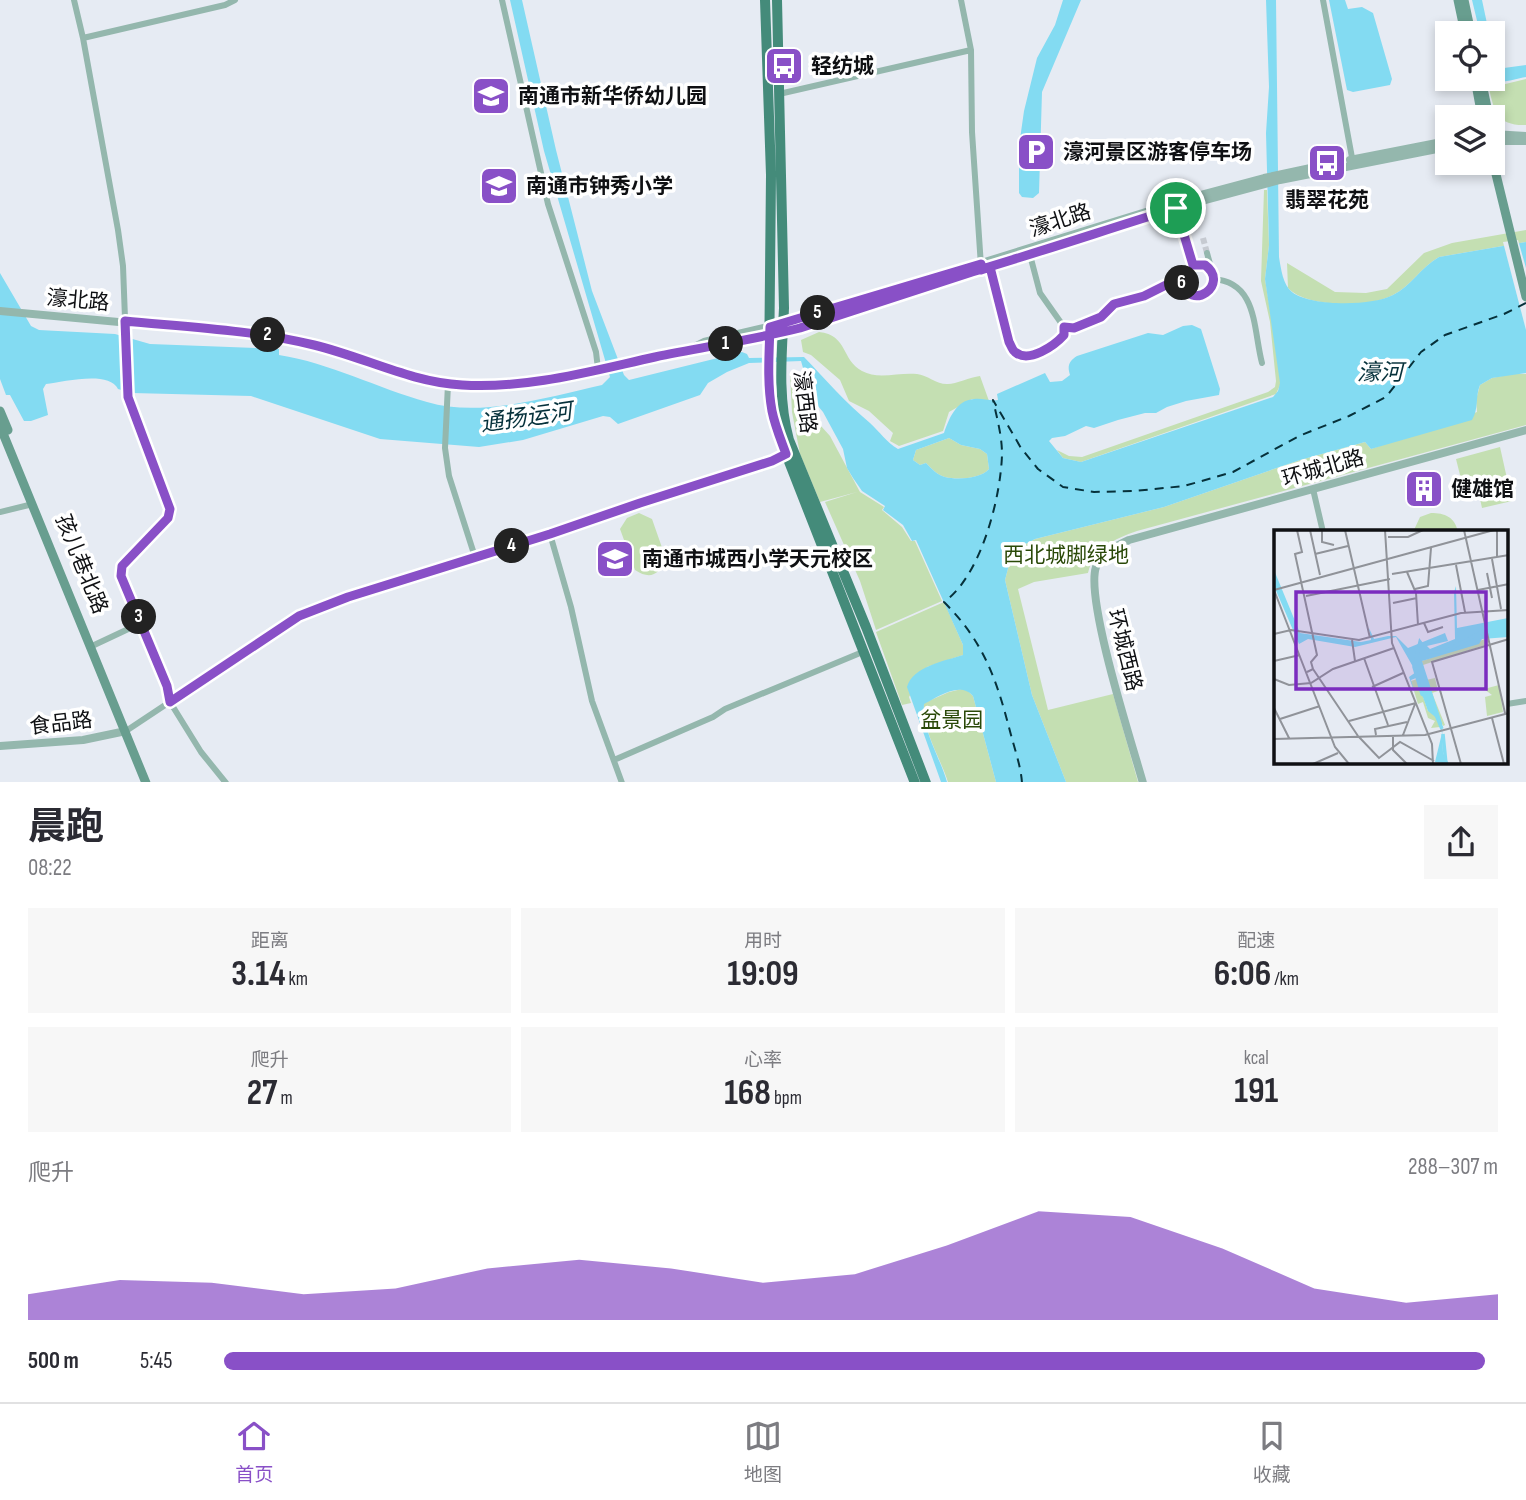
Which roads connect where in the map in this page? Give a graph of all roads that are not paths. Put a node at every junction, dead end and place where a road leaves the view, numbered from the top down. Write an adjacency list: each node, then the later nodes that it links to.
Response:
1 (74, 0): 12 (street)
2 (235, 0): 12 (street)
3 (502, 0): 38 (street)
4 (765, 0): 36 (main road, 濠西路)
5 (777, 0): 14 (main road, 濠西路)
6 (961, 0): 13 (street)
7 (1323, 0): 21 (street)
8 (1458, 0): 10 (main road)
9 (1464, 0): 11 (main road)
10 (1462, 21)
11 (1468, 21)
12 (83, 38): 33 (street)
13 (971, 50): 14 (street); 28 (street)
14 (779, 94): 35 (main road, 濠西路)
15 (1505, 135): 16 (street)
16 (1526, 136)
17 (1505, 141): 18 (street)
18 (1526, 141)
19 (1435, 144): 21 (street, 濠北路)
20 (1435, 149): 21 (street, 濠北路)
21 (1353, 162): 23 (street, 濠北路)
22 (1496, 175): 31 (main road)
23 (1265, 181): 24 (street, 濠北路); 28 (street, 濠北路)
24 (1176, 208): 26 (street, 濠北路); 27 (street)
25 (1207, 253): 29 (street)
26 (1030, 255): 28 (street, 濠北路); 34 (street)
27 (1193, 265): 29 (street); 30 (street)
28 (984, 267): 34 (street); 35 (street, 濠北路)
29 (1213, 277): 30 (street); 37 (street)
30 (1181, 281): 34 (street)
31 (1526, 297)
32 (0, 311): 33 (street, 濠北路)
33 (125, 321): 39 (street, 濠北路); 51 (street)
34 (1064, 327)
35 (783, 328): 36 (street, 濠北路); 53 (main road, 濠西路)
36 (770, 331): 38 (street, 濠北路); 43 (main road, 濠西路)
37 (1262, 363)
38 (601, 369): 39 (street, 濠北路)
39 (448, 384): 50 (street)
40 (0, 411): 52 (main road, 孩儿巷北路)
41 (0, 426): 45 (main road, 孩儿巷北路)
42 (1526, 430): 44 (street, 环城北路)
43 (786, 454): 48 (street); 53 (main road, 濠西路)
44 (1313, 489): 47 (street); 49 (street, 环城北路)
45 (33, 504): 46 (street); 52 (main road, 孩儿巷北路)
46 (0, 512)
47 (1323, 530)
48 (550, 534): 50 (street); 59 (street)
49 (1129, 540): 65 (street, 环城西路)
50 (475, 557): 55 (street)
51 (141, 623): 52 (street); 55 (street)
52 (93, 646): 57 (main road, 孩儿巷北路)
53 (869, 649): 59 (street); 63 (main road, 濠西路); 64 (main road, 濠西路)
54 (1526, 701): 56 (street)
55 (170, 702): 57 (street); 61 (street)
56 (1508, 704)
57 (127, 731): 58 (street, 食品路); 60 (main road, 孩儿巷北路)
58 (0, 746)
59 (614, 760): 62 (street)
60 (146, 782)
61 (226, 782)
62 (622, 782)
63 (915, 782)
64 (926, 782)
65 (1143, 782)

